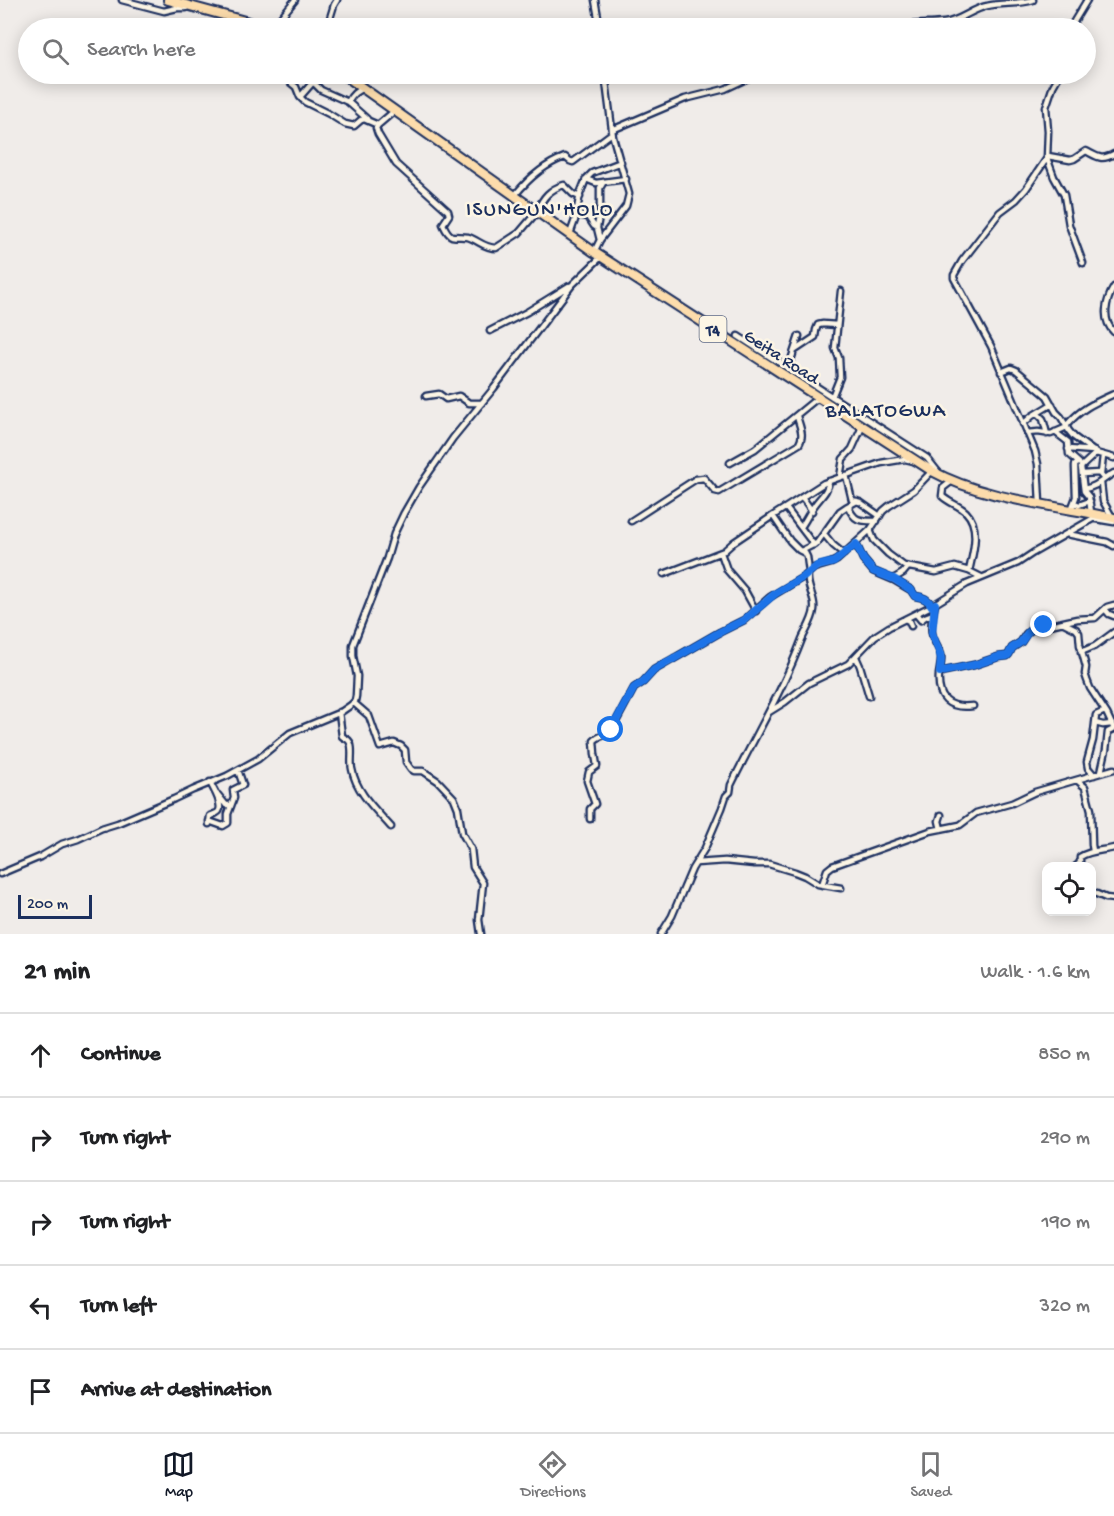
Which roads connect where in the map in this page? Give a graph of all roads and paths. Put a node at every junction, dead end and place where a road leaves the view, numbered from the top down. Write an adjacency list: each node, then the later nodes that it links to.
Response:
1 (122, 0): 8 (street)
2 (168, 0): 9 (highway)
3 (295, 0): 10 (street)
4 (337, 0): 11 (street)
5 (595, 0): 12 (street)
6 (1033, 0): 13 (street)
7 (1087, 0): 14 (street)
8 (220, 18)
9 (232, 18)
10 (280, 18)
11 (331, 18)
12 (598, 18)
13 (962, 18)
14 (1076, 18)
15 (292, 84): 23 (street)
16 (310, 84): 23 (street)
17 (314, 84): 24 (street)
18 (358, 84): 22 (highway, Geita Road / T4)
19 (606, 84): 28 (street)
20 (736, 84): 28 (street)
21 (1054, 84): 30 (street)
22 (364, 88): 24 (street); 25 (highway, Geita Road / T4)
23 (300, 97): 26 (street)
24 (348, 102): 26 (street)
25 (396, 111): 27 (street); 35 (highway, Geita Road / T4)
26 (369, 121): 27 (street)
27 (378, 125): 37 (street)
28 (612, 131): 31 (street); 35 (street)
29 (1114, 154): 30 (street)
30 (1047, 157): 44 (street); 55 (street)
31 (621, 162): 32 (street); 33 (street)
32 (586, 179): 34 (street); 36 (street)
33 (626, 179): 34 (street); 41 (street)
34 (603, 183): 39 (street)
35 (515, 195): 37 (highway, Geita Road / T4)
36 (580, 197): 37 (street); 38 (street)
37 (538, 211): 40 (highway, Geita Road / T4)
38 (577, 215): 39 (street); 40 (street)
39 (597, 228): 41 (street)
40 (570, 234): 42 (highway, Geita Road / T4)
41 (600, 240): 42 (street)
42 (594, 252): 43 (highway, Geita Road / T4)
43 (602, 256): 45 (street); 59 (highway, Geita Road / T4)
44 (1083, 263)
45 (572, 285): 49 (street); 60 (street)
46 (1114, 287): 50 (street)
47 (841, 291): 48 (street)
48 (837, 325): 53 (street); 58 (street)
49 (490, 332)
50 (1114, 332)
51 (738, 336): 54 (street)
52 (799, 336): 53 (street)
53 (794, 351): 54 (street)
54 (788, 369): 58 (street)
55 (1001, 372): 61 (street); 64 (street)
56 (1114, 393): 65 (street)
57 (426, 396): 60 (street)
58 (832, 397): 82 (street)
59 (820, 399): 63 (street); 66 (highway, Geita Road / T4)
60 (482, 403): 131 (street)
61 (1052, 404): 62 (street); 65 (street)
62 (1037, 412): 64 (street); 69 (street)
63 (797, 416): 75 (street); 99 (street)
64 (1023, 424): 68 (street)
65 (1066, 427): 67 (street); 71 (street)
66 (863, 428): 74 (highway, Geita Road / T4); 81 (street)
67 (1054, 432): 69 (street); 70 (street)
68 (1028, 434): 69 (street); 90 (street)
69 (1047, 434)
70 (1068, 449): 71 (street); 76 (street)
71 (1095, 452): 72 (street); 76 (street)
72 (1103, 456): 73 (street); 80 (street)
73 (1114, 458)
74 (916, 462): 77 (highway, Geita Road / T4); 81 (street)
75 (730, 463)
76 (1080, 465): 79 (street); 92 (street)
77 (932, 471): 82 (highway, Geita Road / T4); 97 (street)
78 (1114, 473): 84 (street)
79 (1082, 474): 80 (street); 86 (street)
80 (1101, 474): 84 (street)
81 (843, 476): 83 (street); 88 (street)
82 (943, 477): 85 (highway, Geita Road / T4)
83 (829, 481): 87 (street); 94 (street)
84 (1103, 481): 86 (street); 98 (street)
85 (952, 482): 90 (highway, Geita Road / T4); 111 (street)
86 (1084, 489): 89 (street)
87 (802, 497): 93 (street); 94 (street)
88 (857, 501): 91 (street); 97 (street)
89 (1089, 501): 92 (street); 96 (street)
90 (1040, 504): 92 (highway, Geita Road / T4)
91 (848, 506): 97 (street); 102 (street)
92 (1073, 506): 96 (highway, Geita Road / T4)
93 (786, 508): 95 (street); 100 (street)
94 (812, 511): 100 (street)
95 (773, 516): 107 (street); 108 (street)
96 (1093, 516): 98 (street); 98 (highway, Geita Road / T4); 103 (street)
97 (878, 518): 101 (street)
98 (1114, 519)
99 (631, 521)
100 (801, 527): 105 (street)
101 (870, 530): 104 (street); 110 (street)
102 (824, 534): 105 (street); 109 (street)
103 (1067, 534): 106 (street); 114 (street)
104 (856, 544): 109 (street); 115 (street)
105 (814, 545): 107 (street)
106 (1114, 546)
107 (801, 551): 112 (street)
108 (721, 553): 113 (street); 119 (street)
109 (844, 555): 112 (street)
110 (908, 567): 111 (street); 115 (street)
111 (969, 571): 114 (street)
112 (808, 573): 119 (street); 135 (street)
113 (664, 574)
114 (981, 578): 116 (street)
115 (893, 579): 116 (street)
116 (934, 605): 120 (street); 121 (street)
117 (1114, 605): 118 (street)
118 (1105, 609): 122 (street); 124 (street)
119 (756, 611): 151 (street)
120 (916, 614): 121 (street); 123 (street)
121 (933, 614): 129 (street)
122 (1114, 616)
123 (905, 619): 125 (street); 128 (street)
124 (1064, 622): 127 (street); 129 (street)
125 (910, 626)
126 (1114, 632): 127 (street)
127 (1081, 652): 133 (street)
128 (856, 657): 130 (street); 135 (street)
129 (940, 672): 132 (street)
130 (869, 696)
131 (354, 703): 134 (street); 163 (street)
132 (973, 706)
133 (1105, 711): 136 (street); 137 (street)
134 (339, 712): 143 (street); 152 (street)
135 (768, 712): 157 (street)
136 (1095, 723): 137 (street); 138 (street)
137 (1113, 727): 139 (street)
138 (1098, 741): 139 (street); 140 (street)
139 (1106, 746): 141 (street)
140 (1090, 751): 141 (street); 145 (street)
141 (1100, 755): 144 (street)
142 (1114, 769): 144 (street)
143 (238, 770): 147 (street); 149 (street)
144 (1101, 772): 145 (street)
145 (1094, 775): 146 (street)
146 (1077, 780): 153 (street); 155 (street)
147 (207, 784): 148 (street); 158 (street)
148 (213, 789): 149 (street); 149 (street)
149 (232, 805)
150 (941, 815): 153 (street)
151 (590, 819)
152 (391, 827)
153 (941, 829): 159 (street)
154 (1114, 848): 155 (street)
155 (1093, 851): 156 (street)
156 (1080, 862)
157 (695, 863): 159 (street); 164 (street)
158 (0, 874)
159 (822, 885): 160 (street)
160 (841, 888)
161 (1096, 894): 162 (street)
162 (1114, 899)
163 (481, 934)
164 (662, 934)

